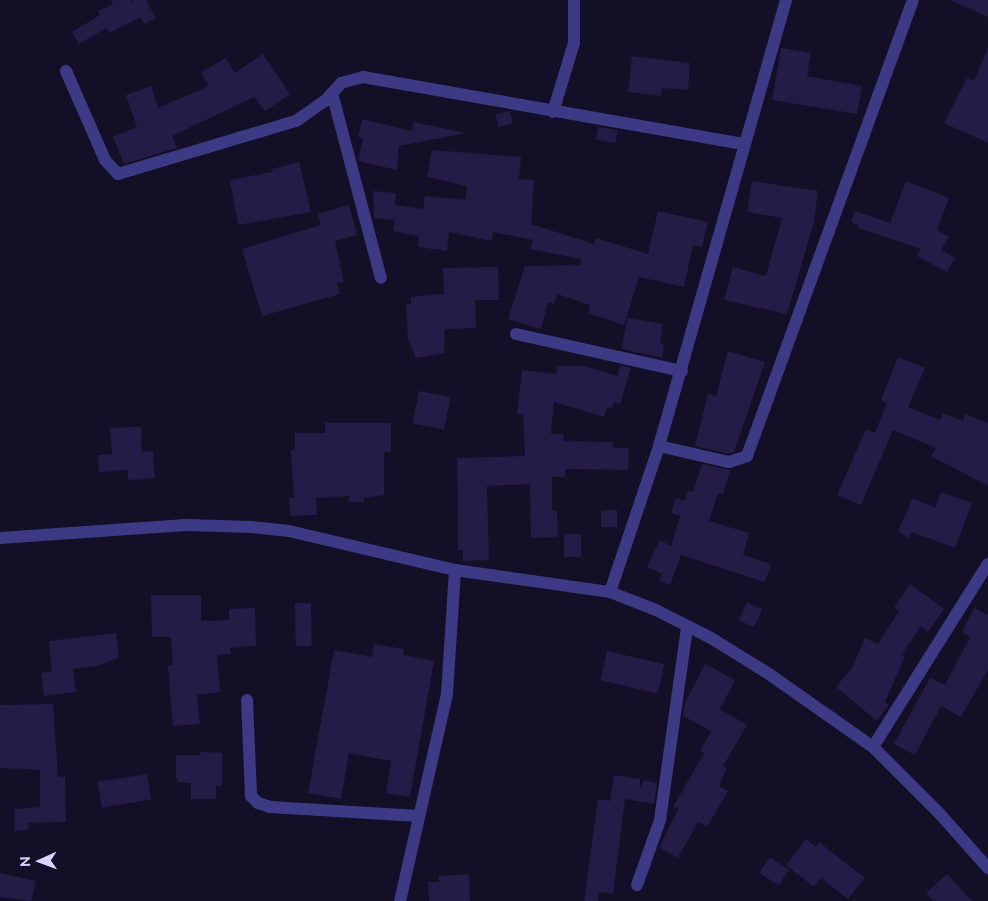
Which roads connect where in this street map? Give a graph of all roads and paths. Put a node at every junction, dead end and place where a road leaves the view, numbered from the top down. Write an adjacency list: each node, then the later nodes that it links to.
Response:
1 (574, 0): 6 (street)
2 (786, 0): 7 (street)
3 (913, 0): 11 (street)
4 (66, 72): 5 (street)
5 (332, 93): 6 (street); 8 (street)
6 (554, 112): 7 (street)
7 (743, 144): 10 (street)
8 (381, 278)
9 (516, 334): 10 (street)
10 (682, 372): 11 (street)
11 (660, 446): 15 (street)
12 (0, 538): 14 (street)
13 (988, 564): 18 (street)
14 (455, 570): 15 (street); 19 (street)
15 (610, 592): 16 (street)
16 (687, 627): 18 (street); 21 (street)
17 (247, 700): 19 (street)
18 (873, 747): 20 (street)
19 (419, 816): 22 (street)
20 (988, 868)
21 (637, 885)
22 (400, 901)

